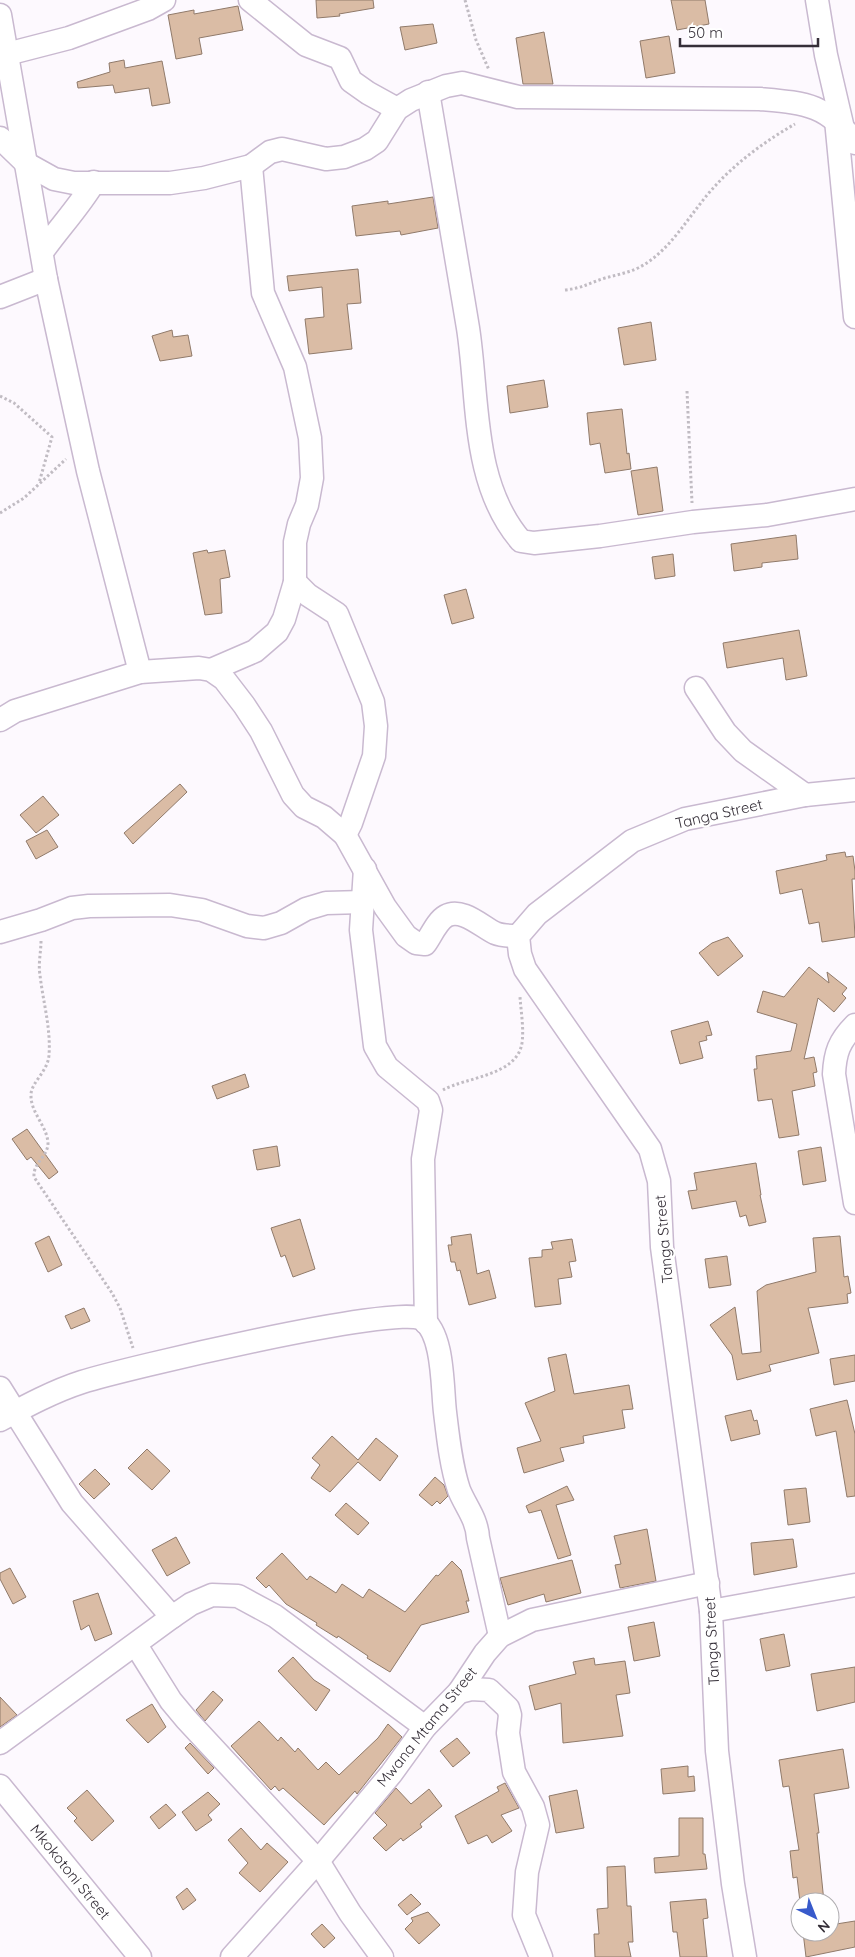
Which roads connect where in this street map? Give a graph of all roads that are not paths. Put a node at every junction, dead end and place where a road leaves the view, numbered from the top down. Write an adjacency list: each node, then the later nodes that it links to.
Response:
1 (164, 0): 5 (street)
2 (250, 0): 7 (street)
3 (817, 0): 8 (street)
4 (0, 15): 5 (street)
5 (7, 54): 11 (street)
6 (428, 92): 7 (street); 8 (street); 18 (street)
7 (397, 109): 12 (street)
8 (834, 119): 10 (street); 17 (street)
9 (0, 138): 11 (street)
10 (855, 143)
11 (27, 164): 13 (street); 14 (street)
12 (251, 166): 13 (street); 19 (street)
13 (94, 182): 14 (street)
14 (42, 252): 15 (street)
15 (46, 278): 16 (street); 21 (street)
16 (0, 296)
17 (855, 317)
18 (855, 499)
19 (295, 582): 20 (street); 26 (street)
20 (211, 670): 21 (street); 26 (street)
21 (140, 672): 23 (street)
22 (696, 688): 25 (street)
23 (0, 720)
24 (855, 790): 25 (street, Tanga Street)
25 (805, 795): 30 (street, Tanga Street)
26 (345, 835): 27 (street)
27 (365, 868): 28 (street); 30 (street)
28 (363, 902): 29 (street); 33 (street)
29 (0, 932)
30 (518, 936): 36 (street, Tanga Street)
31 (855, 1025): 32 (street)
32 (855, 1203)
33 (426, 1323): 35 (street); 40 (street)
34 (0, 1388): 35 (street)
35 (8, 1416): 39 (street)
36 (708, 1583): 38 (street, Tanga Street); 40 (street, Mwana Mtama Street)
37 (855, 1585): 38 (street)
38 (711, 1611): 51 (street, Tanga Street)
39 (172, 1617): 41 (street); 43 (street)
40 (500, 1636): 42 (street, Mwana Mtama Street)
41 (136, 1644): 44 (street); 46 (street)
42 (459, 1692): 43 (street, Mwana Mtama Street); 50 (street)
43 (425, 1727): 46 (street, Mwana Mtama Street)
44 (0, 1743)
45 (0, 1786): 47 (street, Mkokotoni Street)
46 (318, 1861): 48 (street, Mwana Mtama Street); 49 (street)
47 (140, 1957)
48 (232, 1957)
49 (382, 1957)
50 (541, 1957)
51 (745, 1957)

